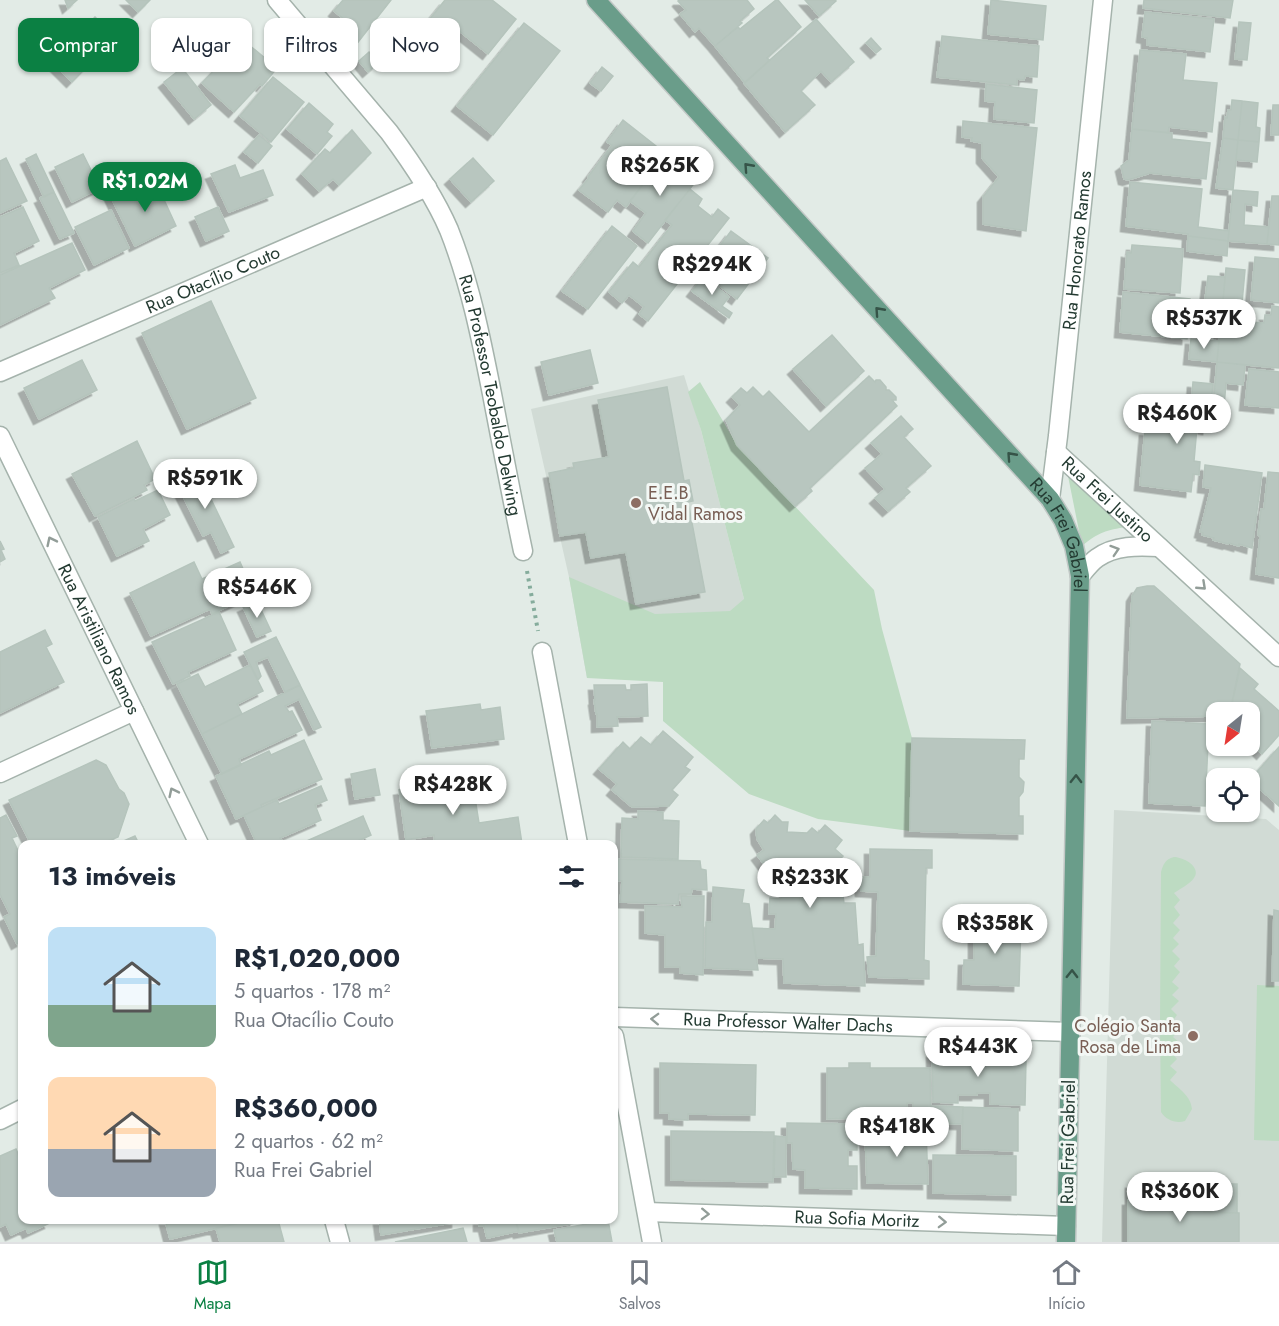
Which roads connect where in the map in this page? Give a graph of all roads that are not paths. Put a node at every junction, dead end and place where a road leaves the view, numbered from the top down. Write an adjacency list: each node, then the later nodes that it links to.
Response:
1 (277, 0): 4 (street, Rua Professor Teobaldo Delwing)
2 (596, 0): 8 (main road, Rua Frei Gabriel, one-way to 2)
3 (1103, 0): 7 (street, Rua Honorato Ramos)
4 (427, 187): 5 (street, Rua Otacílio Couto); 10 (street, Rua Professor Teobaldo Delwing)
5 (0, 372)
6 (0, 436): 14 (street, Rua Aristiliano Ramos, one-way to 6)
7 (1056, 452): 8 (street, Rua Honorato Ramos); 9 (street, Rua Frei Justino)
8 (1050, 499): 11 (main road, Rua Frei Gabriel)
9 (1159, 547): 11 (street, Rua Frei Justino, one-way to 9); 13 (street, Rua Frei Justino, one-way to 13)
10 (523, 551)
11 (1080, 576): 19 (main road, Rua Frei Gabriel, one-way to 11)
12 (542, 652): 17 (street)
13 (1279, 657)
14 (134, 711): 15 (street); 16 (street, Rua Aristiliano Ramos, one-way to 14)
15 (0, 773)
16 (197, 840)
17 (577, 840)
18 (618, 1017): 19 (street, Rua Professor Walter Dachs, one-way to 18)
19 (1071, 1032): 25 (main road, Rua Frei Gabriel)
20 (618, 1058): 23 (street)
21 (18, 1111): 22 (street)
22 (0, 1120)
23 (646, 1212): 25 (street, Rua Sofia Moritz, one-way to 25); 27 (street)
24 (335, 1224): 26 (street)
25 (1066, 1234)
26 (340, 1242)
27 (652, 1242)

